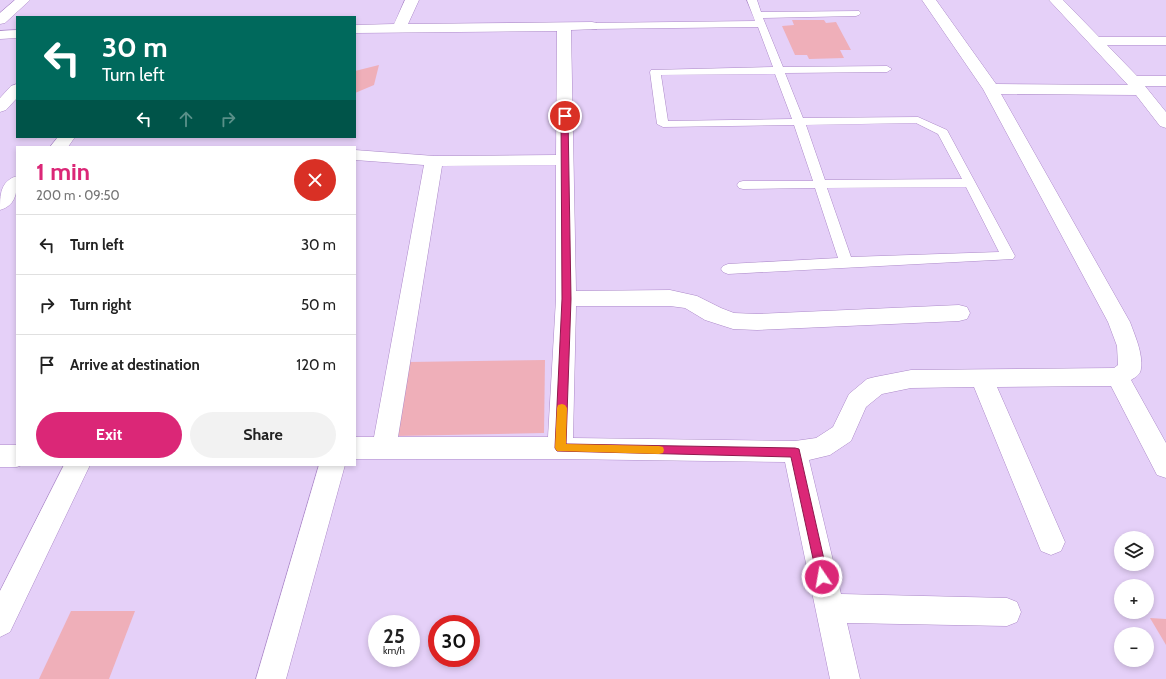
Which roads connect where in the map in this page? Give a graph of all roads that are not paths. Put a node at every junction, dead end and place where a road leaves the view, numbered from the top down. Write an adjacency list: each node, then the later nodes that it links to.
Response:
1 (23, 0): 8 (street)
2 (412, 0): 11 (street)
3 (752, 0): 7 (lane)
4 (929, 0): 21 (street)
5 (1056, 0): 15 (street)
6 (856, 13): 7 (lane)
7 (760, 19): 9 (lane); 18 (lane)
8 (0, 20)
9 (592, 26): 10 (street)
10 (564, 27): 11 (street); 29 (street)
11 (399, 28): 12 (street)
12 (356, 29)
13 (16, 34): 14 (street)
14 (0, 35)
15 (1096, 41): 16 (street); 20 (street)
16 (1166, 41)
17 (888, 69): 18 (lane)
18 (780, 71): 24 (lane); 24 (lane)
19 (1166, 81): 20 (street)
20 (1136, 86): 21 (street); 25 (street)
21 (991, 89): 40 (street)
22 (16, 90): 23 (street)
23 (0, 107)
24 (800, 122): 32 (lane); 34 (lane)
25 (1166, 123)
26 (66, 138): 27 (street)
27 (60, 146)
28 (356, 155): 30 (street)
29 (565, 160): 30 (street); 38 (street)
30 (434, 161): 43 (street)
31 (16, 183): 35 (street)
32 (969, 183): 34 (lane); 36 (lane)
33 (743, 185): 34 (lane)
34 (820, 185): 36 (lane)
35 (0, 204)
36 (846, 262): 37 (lane)
37 (728, 269)
38 (566, 299): 39 (street); 44 (street)
39 (959, 313)
40 (1118, 377): 41 (street); 50 (street)
41 (982, 379): 45 (street); 51 (street)
42 (356, 448): 43 (street)
43 (384, 448): 44 (street)
44 (560, 448): 45 (street)
45 (795, 452): 52 (street)
46 (0, 456): 47 (street)
47 (16, 456)
48 (77, 466): 54 (street)
49 (332, 466): 55 (street)
50 (1166, 467)
51 (1052, 542)
52 (829, 608): 53 (street); 56 (street)
53 (1007, 612)
54 (0, 622)
55 (271, 679)
56 (845, 679)

